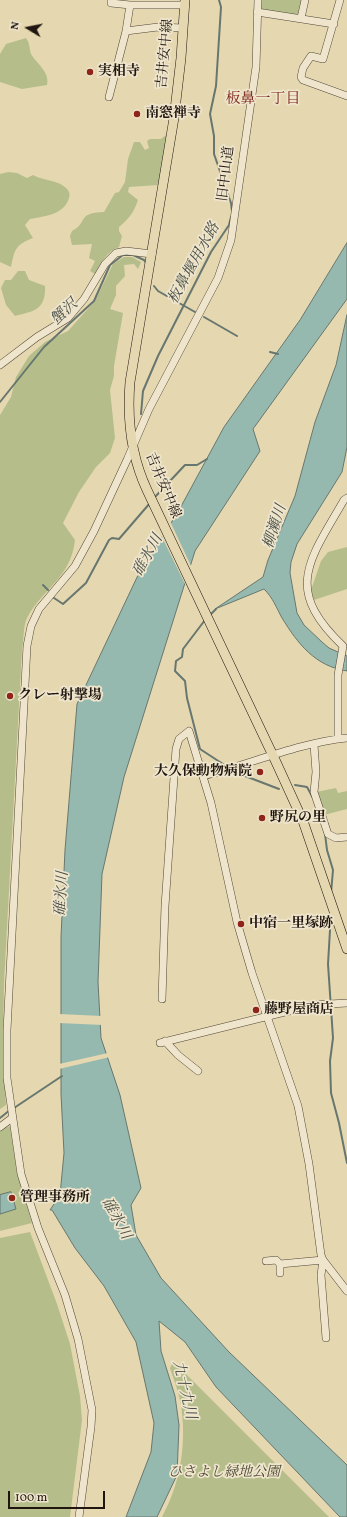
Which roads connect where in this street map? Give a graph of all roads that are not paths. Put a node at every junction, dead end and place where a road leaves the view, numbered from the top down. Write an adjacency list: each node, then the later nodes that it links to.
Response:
1 (111, 0): 6 (street)
2 (258, 0): 7 (street, 旧中山道)
3 (305, 0): 8 (street)
4 (340, 0): 9 (street)
5 (185, 3): 6 (street); 10 (main road, 吉井安中線)
6 (130, 5): 11 (street)
7 (257, 12): 8 (street); 16 (street, 旧中山道)
8 (301, 18): 9 (street)
9 (334, 24): 12 (street)
10 (184, 28): 11 (street); 14 (main road, 吉井安中線)
11 (126, 32): 13 (street)
12 (347, 96)
13 (109, 97)
14 (152, 254): 15 (street); 16 (main road, 吉井安中線)
15 (0, 365)
16 (132, 449): 21 (main road, 吉井安中線); 29 (street, 旧中山道)
17 (347, 498): 19 (street)
18 (347, 738): 19 (street)
19 (338, 739): 20 (street)
20 (314, 745): 21 (street); 23 (street)
21 (273, 755): 22 (street); 24 (main road, 吉井安中線)
22 (203, 776): 25 (street); 27 (street)
23 (347, 837)
24 (347, 949)
25 (162, 999)
26 (347, 1003): 27 (street)
27 (268, 1018): 28 (street); 31 (street)
28 (198, 1071)
29 (12, 1116): 30 (street); 37 (street, 旧中山道)
30 (0, 1126)
31 (323, 1260): 33 (street); 35 (street); 36 (street)
32 (266, 1261): 33 (street)
33 (280, 1264): 34 (street)
34 (280, 1273)
35 (347, 1291)
36 (326, 1338)
37 (79, 1517)

